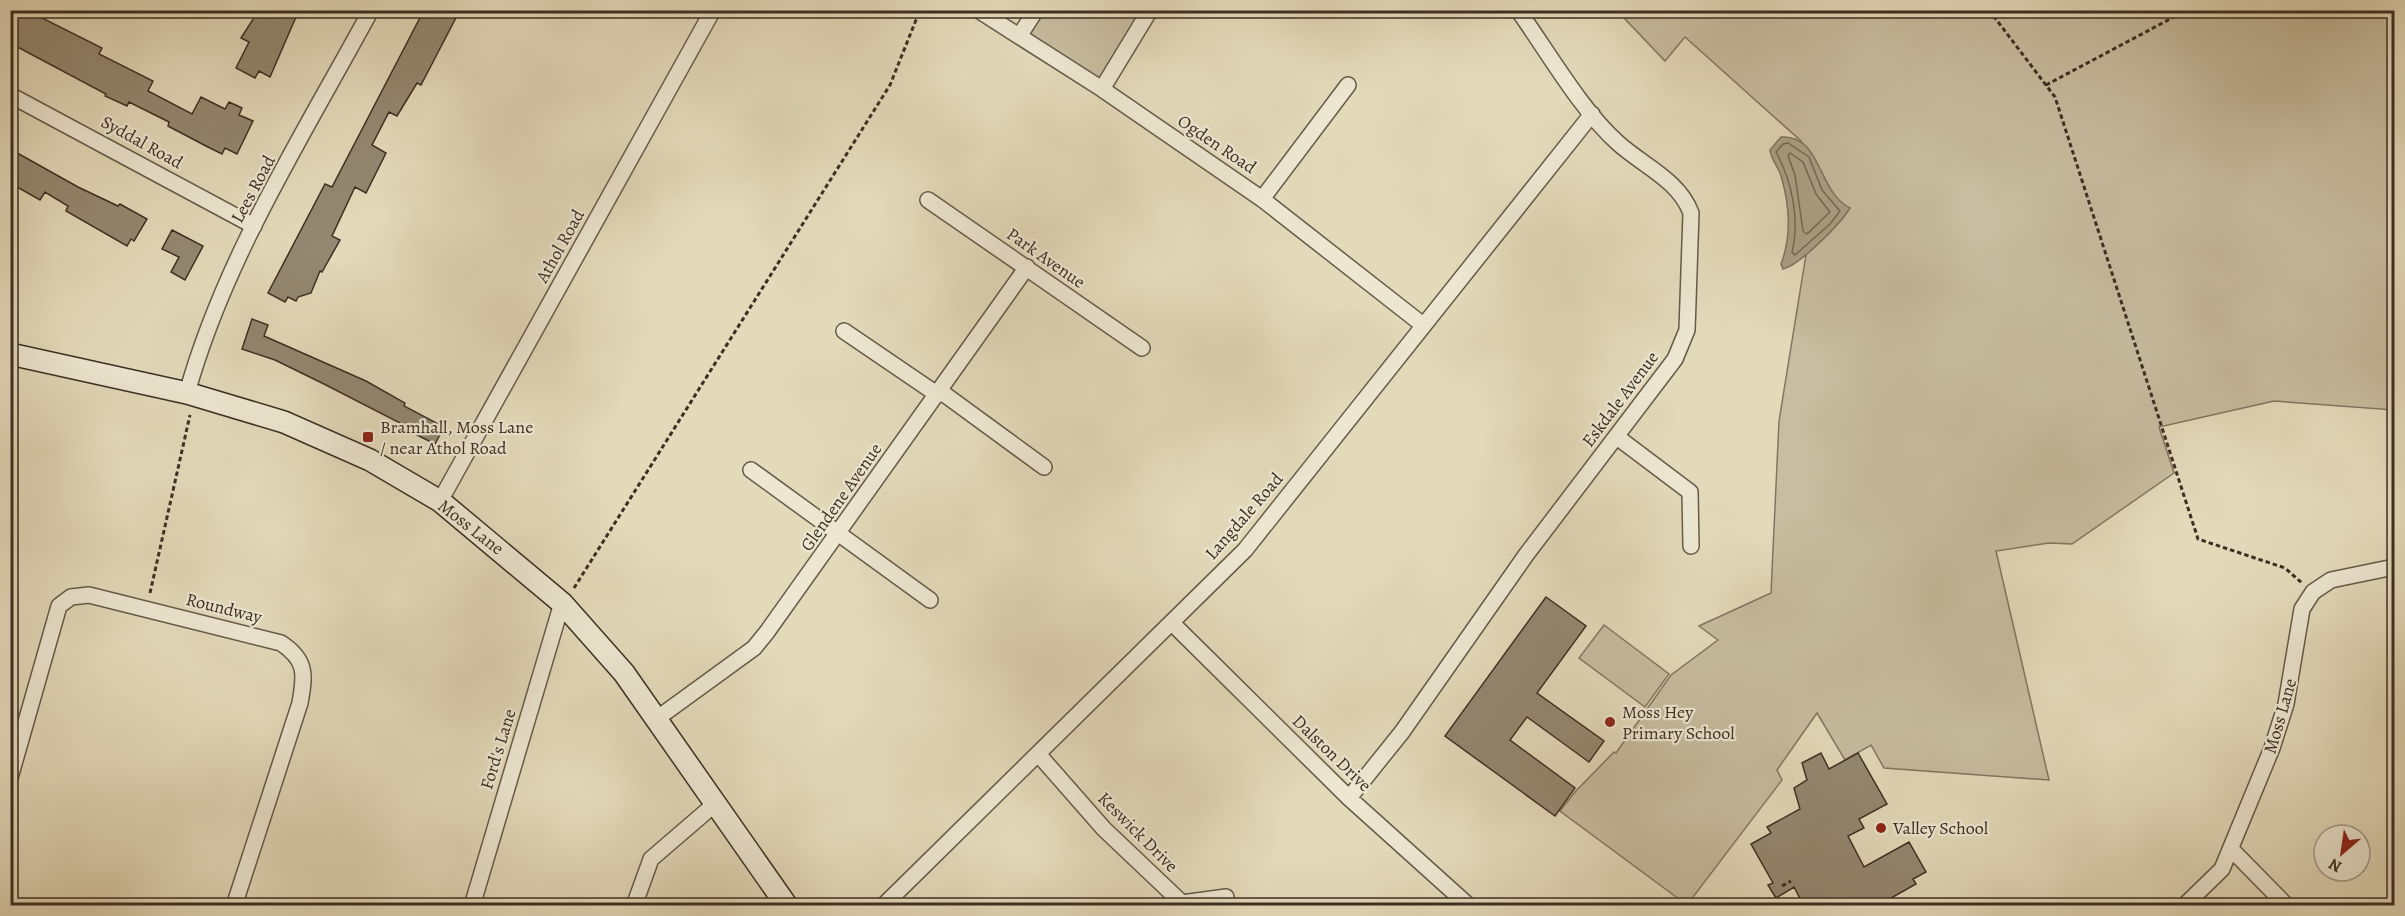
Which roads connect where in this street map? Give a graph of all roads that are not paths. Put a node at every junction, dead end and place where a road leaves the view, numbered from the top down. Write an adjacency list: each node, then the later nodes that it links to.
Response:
1 (371, 10): 14 (street, Lees Road)
2 (713, 10): 25 (street, Athol Road)
3 (978, 10): 7 (street, Ogden Road)
4 (1036, 10): 7 (street)
5 (1150, 10): 9 (street)
6 (1518, 10): 11 (street, Eskdale Avenue)
7 (1020, 35): 9 (street, Ogden Road)
8 (1348, 85): 12 (street)
9 (1102, 89): 12 (street, Ogden Road)
10 (10, 95): 14 (street, Syddal Road)
11 (1592, 114): 16 (street, Langdale Road); 22 (street, Eskdale Avenue)
12 (1262, 199): 16 (street, Ogden Road)
13 (928, 200): 15 (street, Park Avenue)
14 (254, 226): 21 (street, Lees Road)
15 (1027, 267): 18 (street, Park Avenue); 20 (street, Glendene Avenue)
16 (1423, 325): 31 (street, Langdale Road)
17 (844, 331): 20 (street)
18 (1142, 348)
19 (10, 354): 21 (main road, Moss Lane)
20 (939, 393): 23 (street); 26 (street, Glendene Avenue)
21 (190, 394): 25 (main road, Moss Lane)
22 (1617, 437): 27 (street); 35 (street, Eskdale Avenue)
23 (1044, 466)
24 (751, 470): 26 (street)
25 (440, 501): 30 (main road, Moss Lane)
26 (838, 534): 29 (street); 32 (street, Glendene Avenue)
27 (1691, 546)
28 (2394, 567): 37 (street, Moss Lane)
29 (930, 600)
30 (563, 604): 32 (main road, Moss Lane); 40 (street, Ford's Lane)
31 (1172, 623): 33 (street, Langdale Road); 35 (street, Dalston Drive)
32 (655, 720): 36 (main road, Moss Lane)
33 (1039, 755): 38 (street, Keswick Drive); 43 (street, Langdale Road)
34 (10, 777): 39 (street, Roundway)
35 (1349, 798): 44 (street, Dalston Drive)
36 (716, 802): 41 (street); 42 (main road, Moss Lane)
37 (2231, 849): 45 (street, Moss Lane); 46 (street)
38 (1226, 897)
39 (234, 906)
40 (472, 906)
41 (634, 906)
42 (787, 906)
43 (883, 906)
44 (1469, 906)
45 (2184, 906)
46 (2287, 906)

